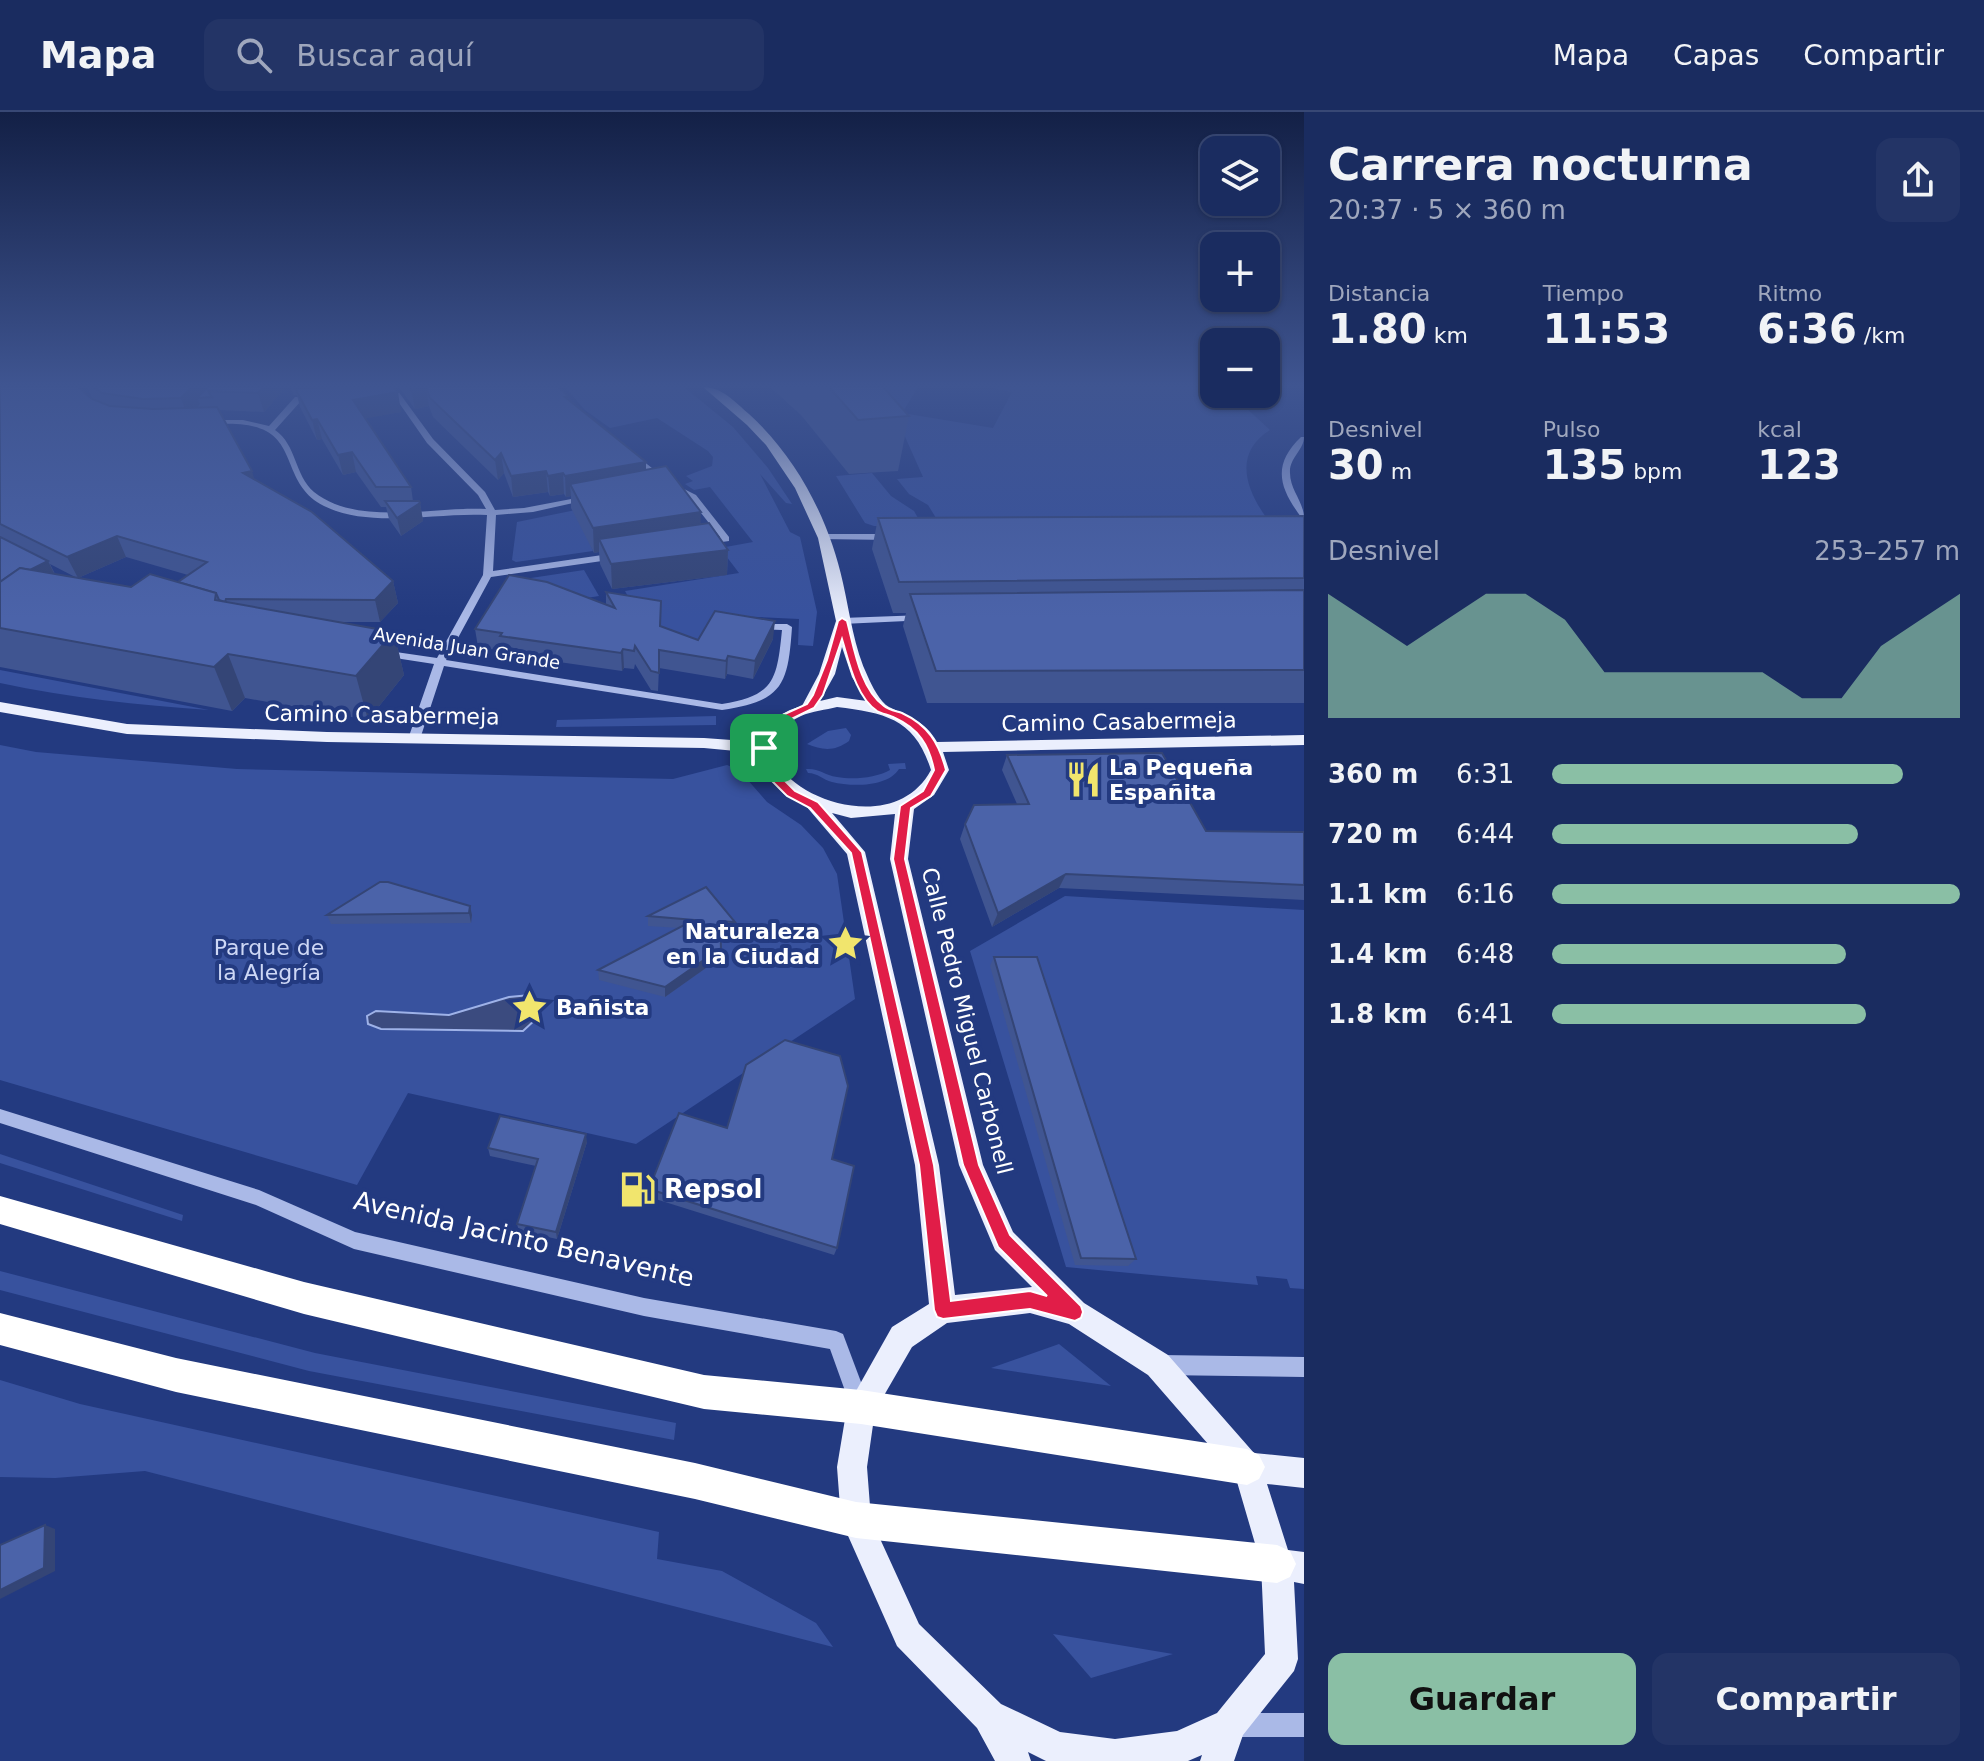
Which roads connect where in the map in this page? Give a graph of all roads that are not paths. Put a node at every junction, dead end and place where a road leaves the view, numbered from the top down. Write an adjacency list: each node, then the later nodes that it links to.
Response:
1 (295, 464): 9 (street)
2 (453, 464): 9 (street)
3 (641, 464): 6 (street)
4 (784, 464): 11 (main road)
5 (1286, 464): 10 (street)
6 (667, 484): 7 (street); 13 (street)
7 (652, 486)
8 (591, 498): 9 (street)
9 (492, 512): 15 (street)
10 (1304, 515)
11 (823, 537): 12 (street); 17 (main road)
12 (906, 537)
13 (696, 544)
14 (622, 555): 15 (street)
15 (488, 575): 20 (street)
16 (938, 617): 17 (street)
17 (842, 621): 21 (main road); 23 (main road)
18 (744, 625): 20 (street, Avenida Juan Grande)
19 (362, 650): 20 (street, Avenida Juan Grande)
20 (440, 662): 24 (street)
21 (810, 706): 23 (main road); 27 (main road)
22 (0, 707): 24 (main road, Camino Casabermeja)
23 (881, 709): 26 (main road)
24 (414, 739): 27 (main road, Camino Casabermeja)
25 (1304, 740): 26 (main road, Camino Casabermeja)
26 (935, 747): 29 (main road)
27 (764, 748): 28 (main road)
28 (814, 805): 29 (main road); 32 (main road)
29 (905, 806): 33 (main road, Calle Pedro Miguel Carbonell)
30 (0, 1116): 37 (street, Avenida Jacinto Benavente)
31 (0, 1210): 37 (highway)
32 (943, 1310): 33 (main road, Avenida Jacinto Benavente); 37 (main road, Avenida Jacinto Benavente)
33 (1075, 1312): 35 (main road, Avenida Jacinto Benavente)
34 (0, 1329): 40 (highway)
35 (1158, 1365): 36 (street); 38 (main road, Avenida Jacinto Benavente)
36 (1304, 1367)
37 (861, 1407): 38 (highway); 40 (main road, Avenida Jacinto Benavente)
38 (1247, 1467): 39 (main road); 41 (main road, Avenida Jacinto Benavente)
39 (1304, 1473)
40 (856, 1520): 41 (highway); 42 (main road, Avenida Jacinto Benavente)
41 (1291, 1566): 43 (main road, Avenida Jacinto Benavente)
42 (989, 1716): 43 (main road, Avenida Jacinto Benavente); 45 (main road)
43 (1229, 1725): 44 (street, Avenida Jacinto Benavente); 46 (main road)
44 (1304, 1725)
45 (1014, 1761)
46 (1217, 1761)

